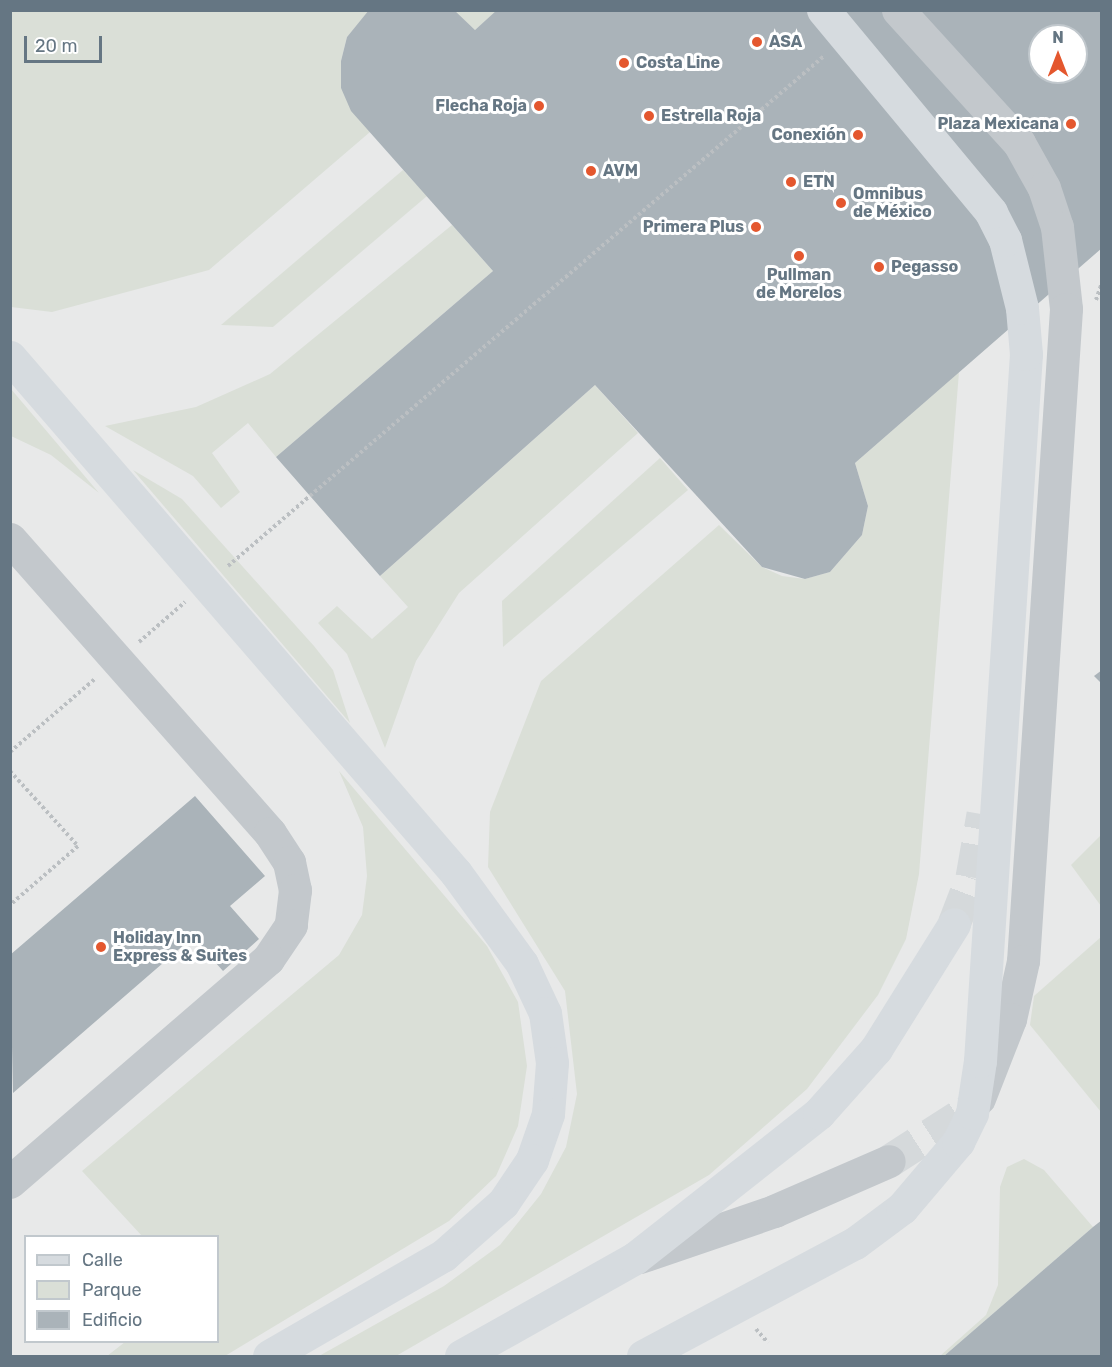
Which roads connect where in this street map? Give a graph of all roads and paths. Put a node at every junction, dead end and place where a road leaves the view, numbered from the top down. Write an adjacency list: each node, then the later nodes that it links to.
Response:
1 (823, 10): 12 (main road)
2 (898, 10): 12 (street)
3 (832, 49): 5 (path)
4 (10, 357): 16 (main road)
5 (296, 507)
6 (10, 539): 14 (street)
7 (102, 674): 8 (path)
8 (10, 752)
9 (10, 771): 10 (path)
10 (10, 905)
11 (954, 924): 15 (main road)
12 (972, 1113): 18 (main road)
13 (889, 1161): 15 (street)
14 (10, 1182)
15 (635, 1258): 17 (main road)
16 (269, 1356)
17 (461, 1356)
18 (643, 1356)

